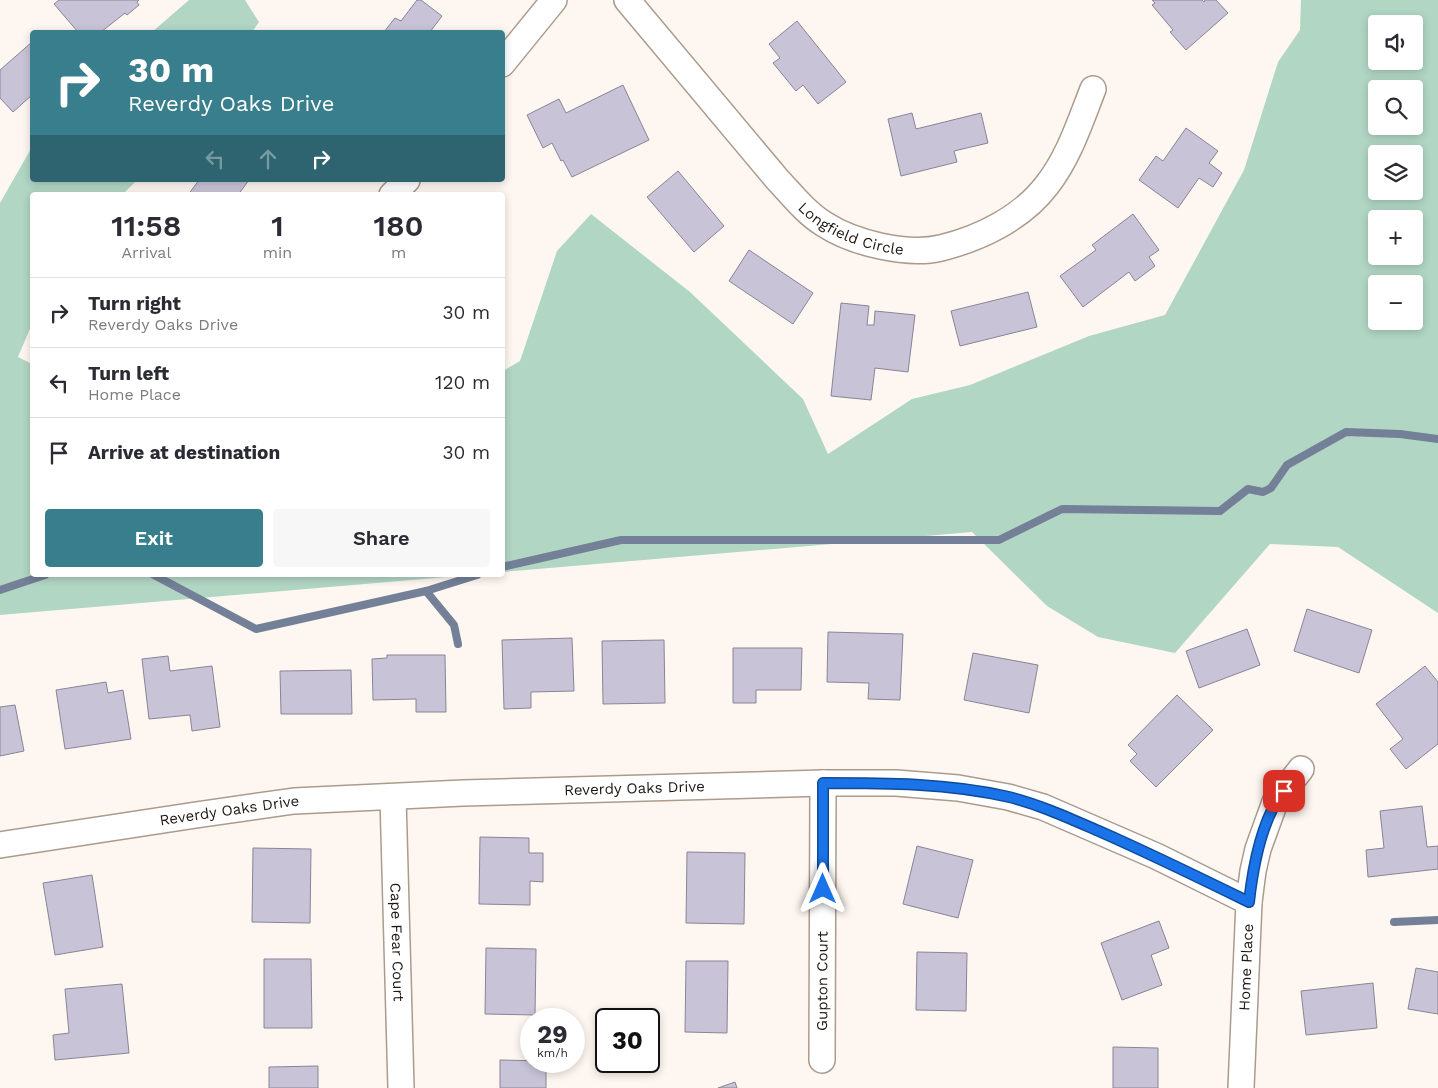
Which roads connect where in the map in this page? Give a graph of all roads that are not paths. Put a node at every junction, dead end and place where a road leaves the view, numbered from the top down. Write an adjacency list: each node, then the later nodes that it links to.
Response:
1 (554, 0): 3 (street)
2 (627, 0): 4 (street, Longfield Circle)
3 (505, 60)
4 (1093, 89)
5 (405, 182): 6 (street)
6 (395, 192)
7 (1301, 769): 11 (street, Home Place)
8 (823, 783): 9 (street, Reverdy Oaks Drive); 11 (street, Reverdy Oaks Drive); 12 (street, Gupton Court)
9 (393, 797): 10 (street, Reverdy Oaks Drive); 13 (street, Cape Fear Court)
10 (0, 845)
11 (1249, 902): 14 (street, Home Place)
12 (822, 1060)
13 (401, 1088)
14 (1241, 1088)

